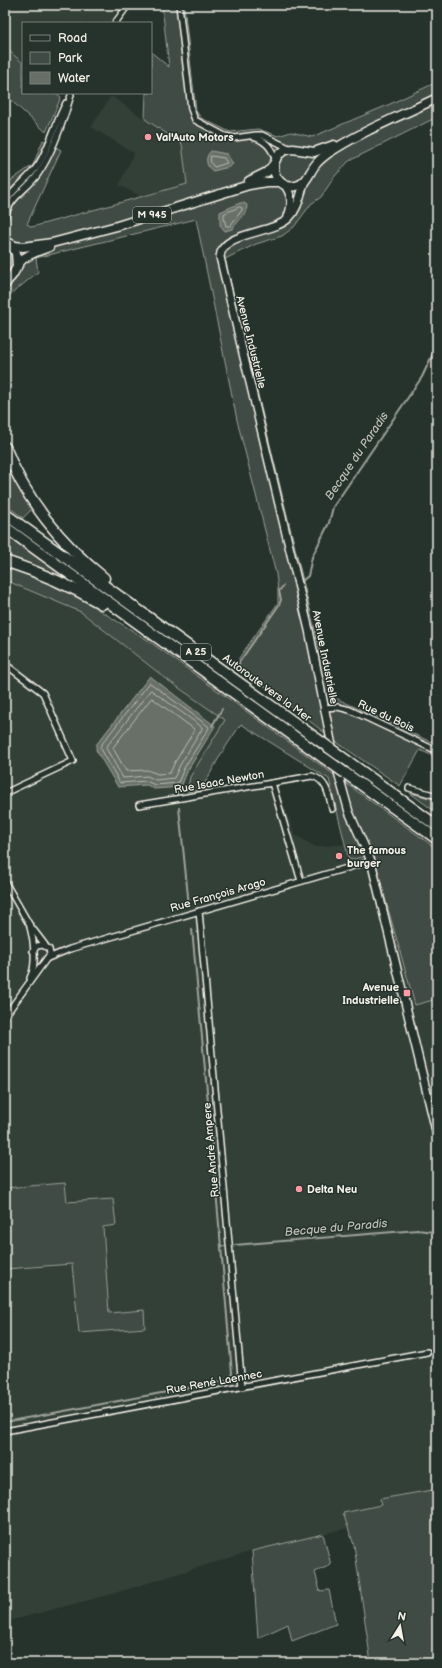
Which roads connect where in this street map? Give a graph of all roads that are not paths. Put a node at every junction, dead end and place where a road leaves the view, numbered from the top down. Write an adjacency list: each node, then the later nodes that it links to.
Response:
1 (128, 5): 3 (street)
2 (179, 5): 7 (street)
3 (117, 22)
4 (72, 94): 14 (street); 15 (street)
5 (437, 98): 6 (main road)
6 (363, 134): 8 (main road); 10 (main road)
7 (246, 136): 8 (street); 9 (street)
8 (296, 149): 9 (main road); 10 (main road)
9 (274, 162): 12 (main road); 13 (main road, M 945)
10 (310, 173): 11 (main road)
11 (305, 182): 12 (main road); 16 (street, Avenue Industrielle)
12 (282, 183): 13 (main road, M 945); 16 (street)
13 (226, 192): 17 (main road, M 945)
14 (5, 203)
15 (5, 218)
16 (284, 222): 28 (street, Avenue Industrielle)
17 (78, 237): 18 (main road, M 945); 19 (main road, M 945)
18 (7, 241): 19 (main road)
19 (17, 268): 20 (main road)
20 (5, 282)
21 (5, 447): 25 (highway)
22 (5, 514): 25 (highway, Autoroute vers la Mer / A 25)
23 (5, 527): 26 (highway, A 25)
24 (5, 561): 26 (highway)
25 (123, 599): 36 (highway, Autoroute vers la Mer / A 25, bridge)
26 (150, 632): 37 (highway, A 25, bridge)
27 (5, 664): 32 (street)
28 (324, 708): 29 (street, Rue du Bois); 38 (street, Avenue Industrielle)
29 (437, 751)
30 (272, 783): 34 (street, Rue Isaac Newton); 35 (street); 40 (street, Rue Isaac Newton)
31 (408, 788): 33 (street)
32 (5, 793)
33 (437, 796)
34 (139, 805)
35 (332, 809)
36 (437, 826)
37 (437, 839)
38 (371, 861): 40 (street, Rue François Arago); 49 (street, Avenue Industrielle)
39 (5, 882): 42 (street)
40 (301, 882): 41 (street, Rue François Arago)
41 (199, 911): 44 (street, Rue François Arago); 51 (street, Rue André Ampere)
42 (29, 924): 43 (street); 45 (street, Rue François Arago)
43 (47, 946): 44 (street, Rue François Arago); 45 (street); 46 (street)
44 (70, 948): 46 (street, Rue François Arago)
45 (33, 954): 46 (street); 47 (street, Rue François Arago)
46 (47, 959): 47 (street, Rue François Arago)
47 (28, 983): 48 (street, Rue François Arago)
48 (5, 1016)
49 (437, 1135)
50 (426, 1352): 51 (street, Rue René Laennec)
51 (242, 1387): 52 (street, Rue René Laennec)
52 (5, 1431)

